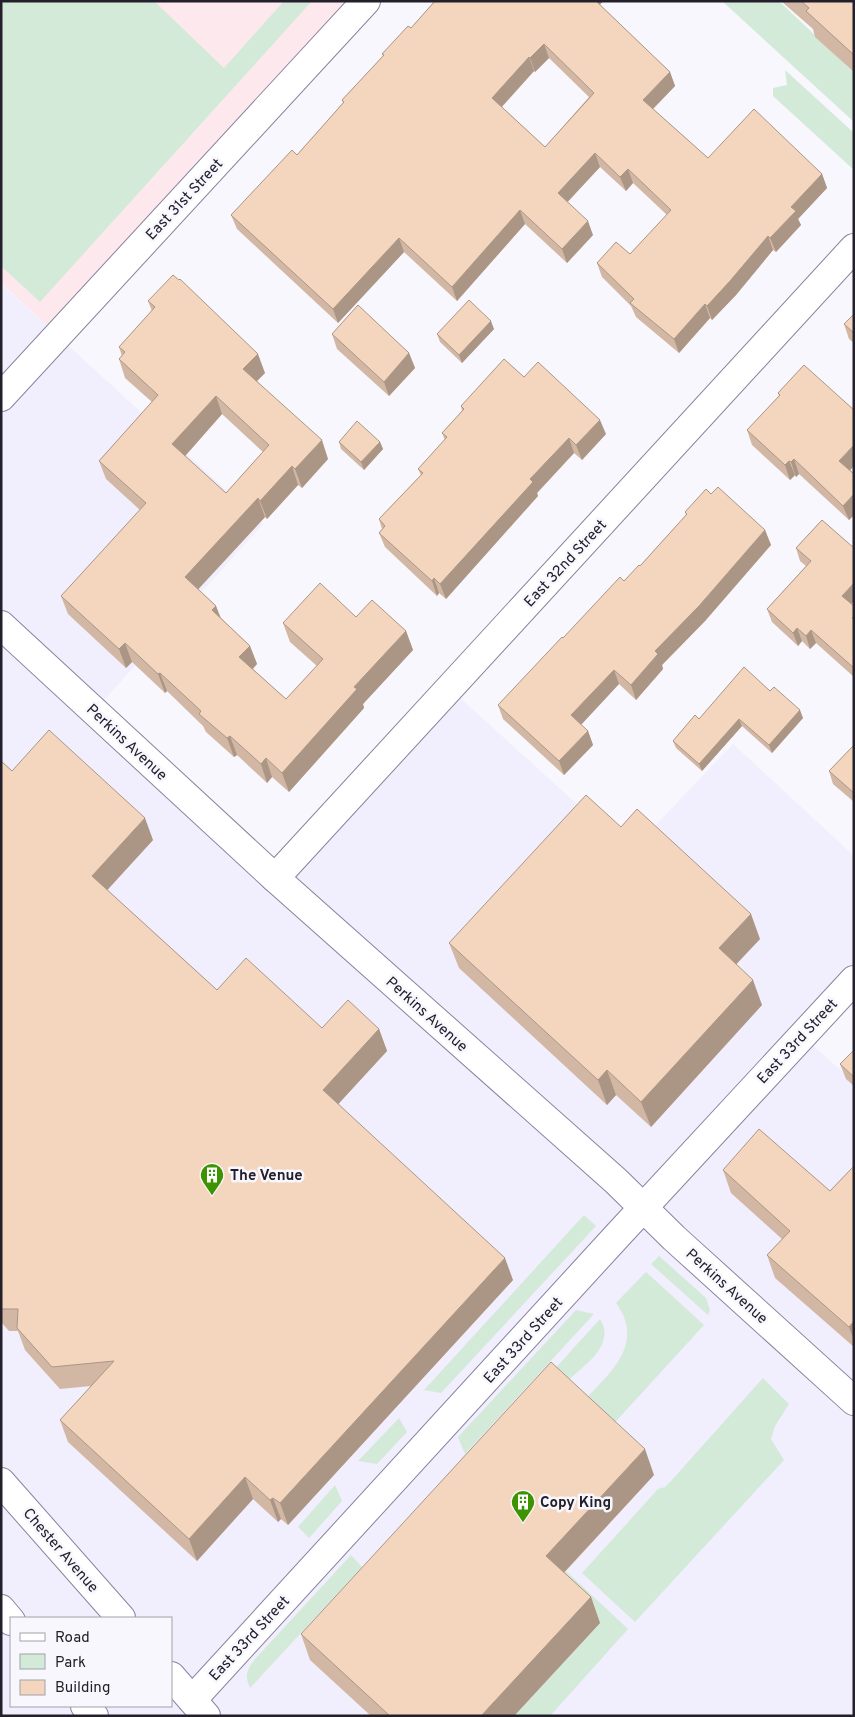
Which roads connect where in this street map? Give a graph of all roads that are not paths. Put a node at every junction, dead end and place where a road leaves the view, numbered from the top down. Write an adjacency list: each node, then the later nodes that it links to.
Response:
1 (366, 1): 3 (street, East 31st Street)
2 (854, 248): 5 (street, East 32nd Street)
3 (1, 397)
4 (1, 625): 5 (street, Perkins Avenue)
5 (275, 878): 7 (street, Perkins Avenue)
6 (854, 980): 7 (street, East 33rd Street)
7 (642, 1208): 8 (street, Perkins Avenue); 14 (street, East 33rd Street)
8 (854, 1401)
9 (1, 1482): 11 (street, Chester Avenue)
10 (1, 1610): 12 (street)
11 (119, 1617)
12 (10, 1620)
13 (172, 1677): 14 (street)
14 (199, 1708)

